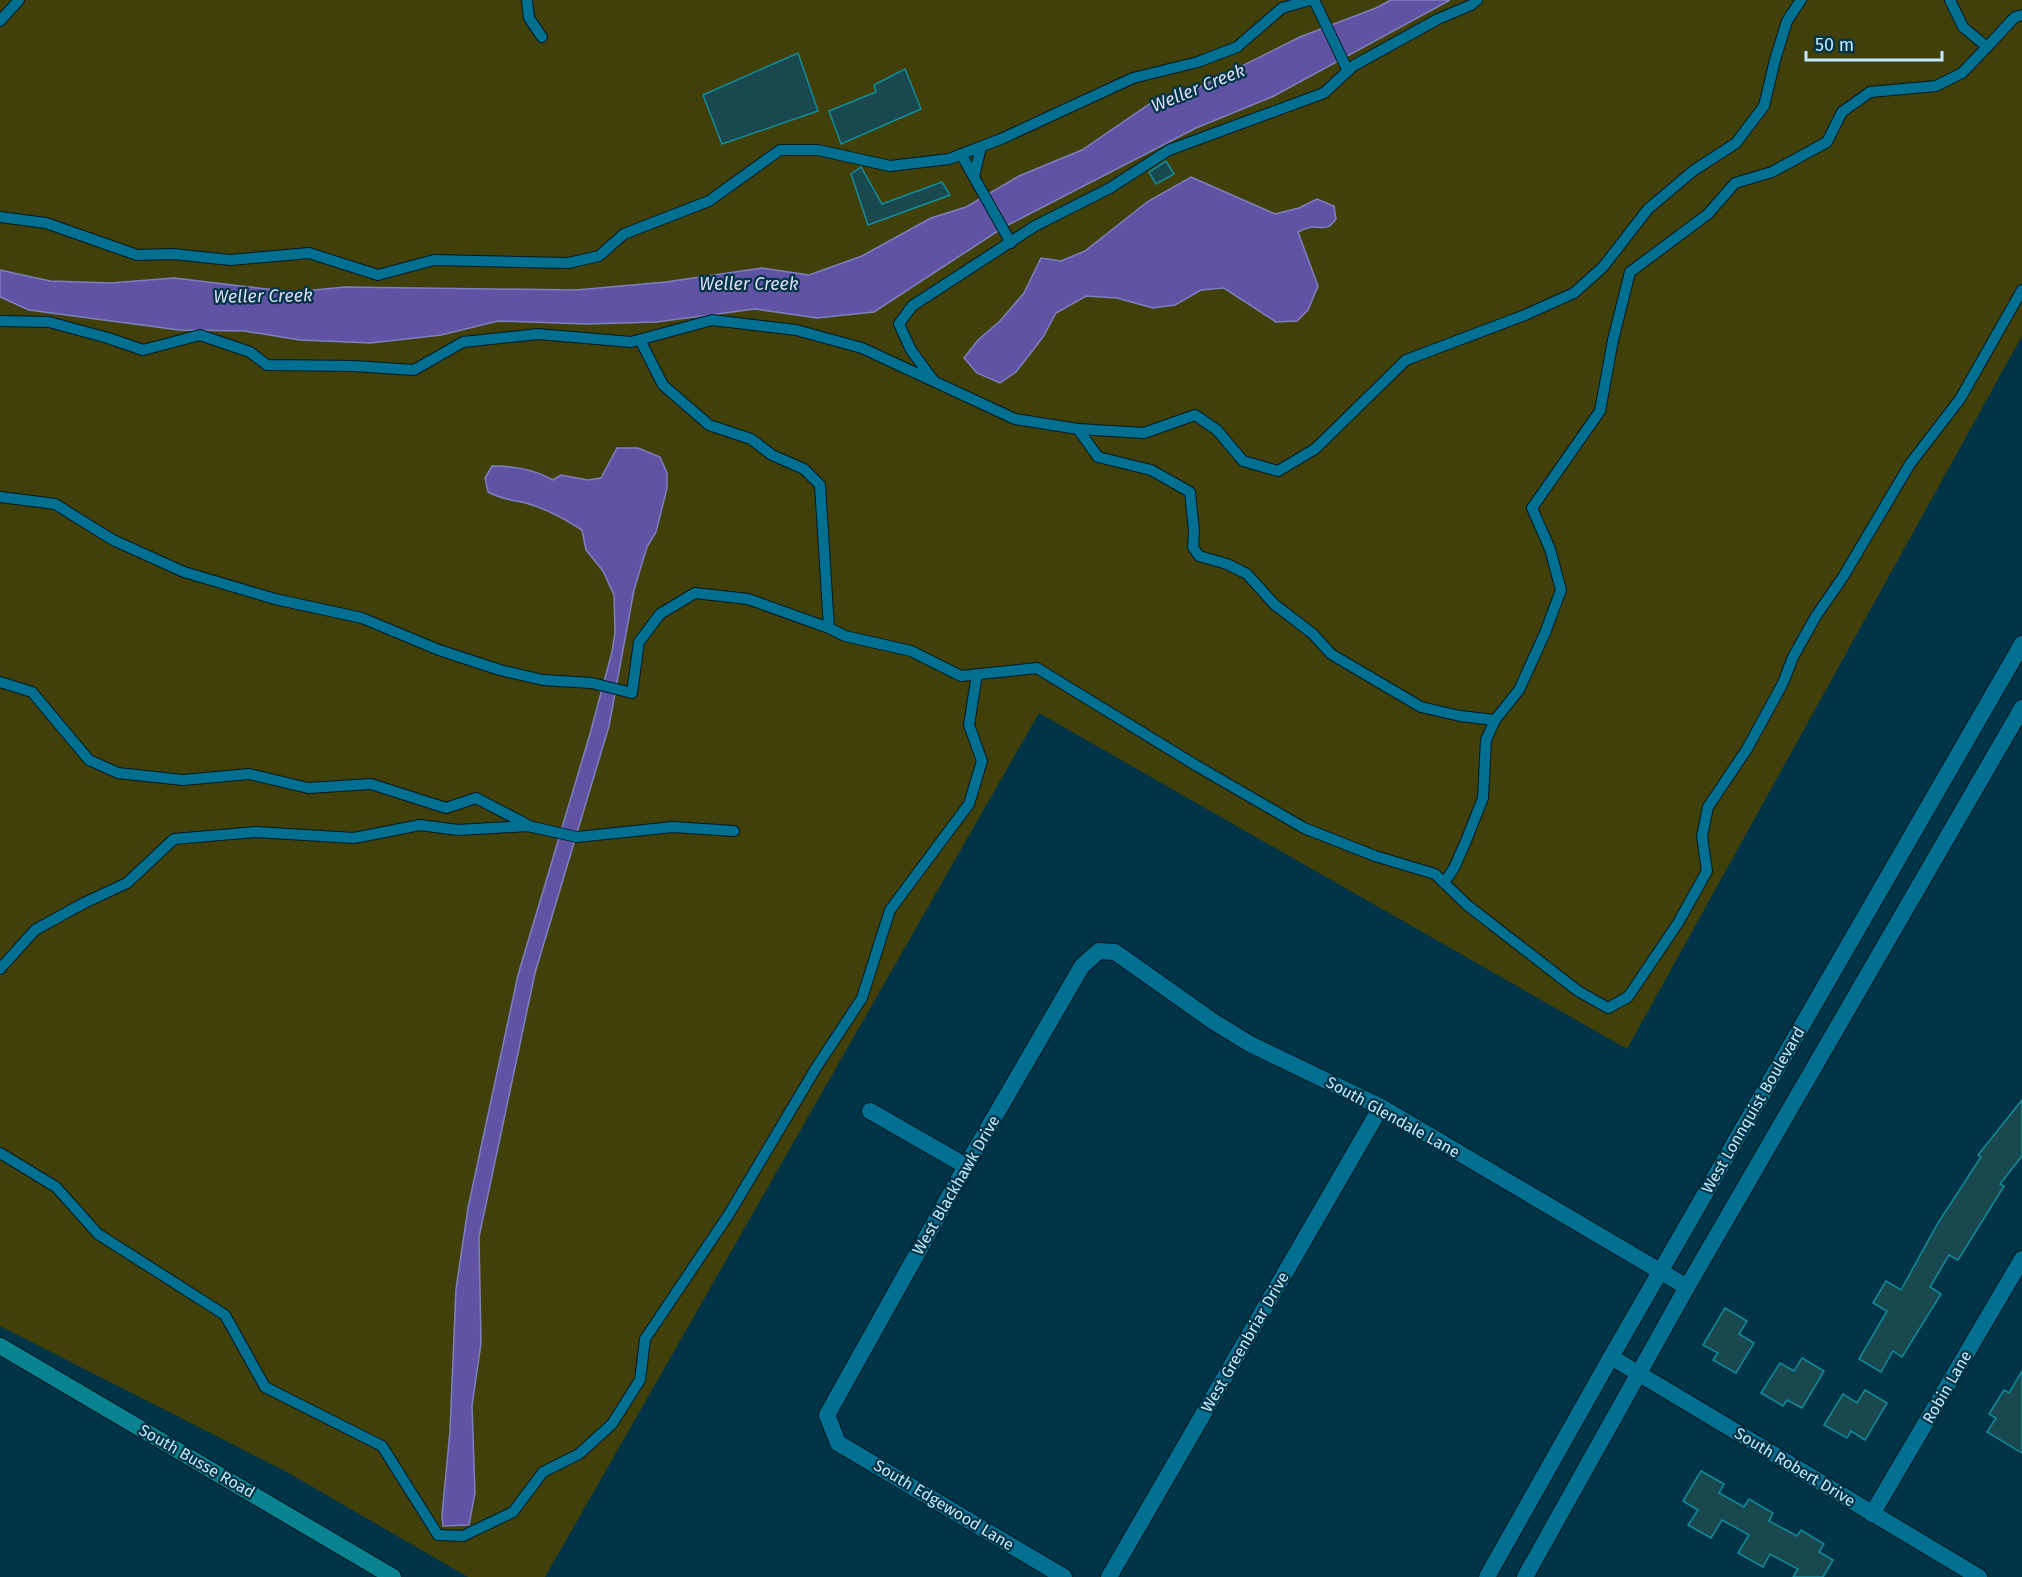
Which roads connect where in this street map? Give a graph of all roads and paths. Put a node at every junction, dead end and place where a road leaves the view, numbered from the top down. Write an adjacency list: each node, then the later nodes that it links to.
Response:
1 (19, 0): 8 (lane)
2 (527, 0): 9 (lane)
3 (1312, 0): 11 (lane); 12 (lane)
4 (1477, 0): 11 (lane)
5 (1801, 0): 21 (lane)
6 (1950, 0): 10 (lane)
7 (2022, 15): 10 (lane)
8 (0, 21)
9 (542, 37)
10 (1987, 47): 28 (lane)
11 (1346, 68): 16 (lane)
12 (981, 147): 13 (lane); 14 (lane)
13 (962, 154): 14 (lane); 15 (lane)
14 (976, 179): 16 (lane)
15 (0, 217)
16 (1011, 243): 20 (lane)
17 (2022, 290): 31 (lane)
18 (0, 321): 19 (lane)
19 (640, 340): 20 (lane); 23 (lane)
20 (934, 382): 21 (lane)
21 (1078, 429): 28 (lane)
22 (0, 497): 23 (lane)
23 (829, 628): 25 (lane)
24 (2022, 644): 39 (street, West Lonnquist Boulevard)
25 (977, 674): 31 (lane); 36 (lane)
26 (0, 682): 29 (lane)
27 (2022, 708): 40 (street, West Lonnquist Boulevard)
28 (1495, 720): 31 (lane)
29 (528, 825): 30 (lane); 33 (lane)
30 (734, 831)
31 (1444, 883)
32 (1099, 951): 34 (street, South Glendale Lane); 37 (street, West Blackhawk Drive)
33 (0, 969)
34 (1381, 1107): 39 (street, South Glendale Lane); 48 (street, West Greenbriar Drive)
35 (870, 1111): 37 (street)
36 (0, 1153)
37 (966, 1166): 44 (street, West Blackhawk Drive)
38 (2022, 1259): 45 (street, Robin Lane)
39 (1660, 1272): 40 (street, South Glendale Lane); 42 (street, West Lonnquist Boulevard)
40 (1687, 1287): 43 (street, West Lonnquist Boulevard)
41 (0, 1346): 46 (main road, South Busse Road)
42 (1611, 1357): 43 (street, South Robert Drive); 49 (street, West Lonnquist Boulevard)
43 (1638, 1373): 45 (street, South Robert Drive); 50 (street, West Lonnquist Boulevard)
44 (831, 1427): 47 (street, South Edgewood Lane)
45 (1872, 1514): 51 (street, South Robert Drive)
46 (393, 1577)
47 (1064, 1577)
48 (1109, 1577)
49 (1487, 1577)
50 (1525, 1577)
51 (1979, 1577)

